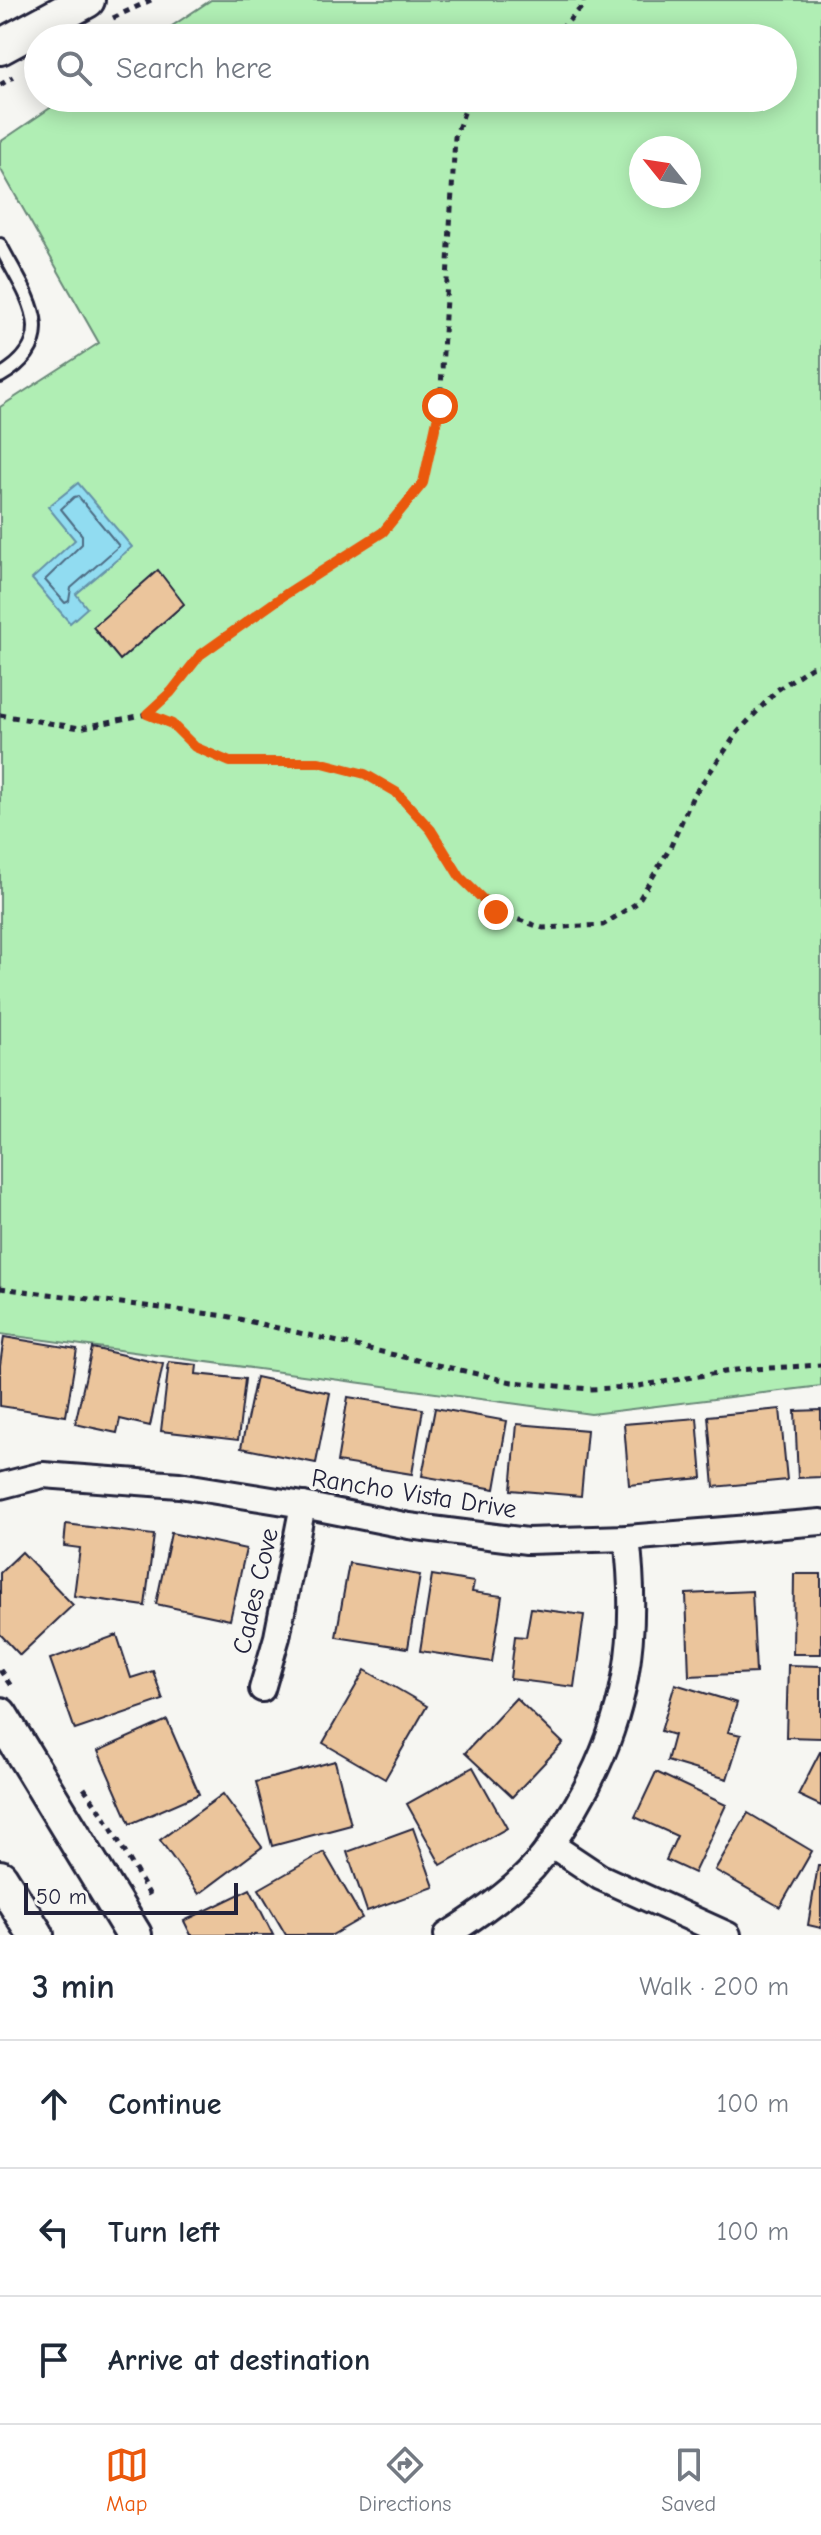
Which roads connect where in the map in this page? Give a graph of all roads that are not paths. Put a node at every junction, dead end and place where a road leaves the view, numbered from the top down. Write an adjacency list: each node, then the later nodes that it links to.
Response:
1 (87, 0): 2 (main road)
2 (43, 24)
3 (24, 34): 4 (main road)
4 (0, 47)
5 (0, 245): 6 (lane)
6 (4, 265): 7 (lane)
7 (0, 376)
8 (0, 1486): 9 (street, Rancho Vista Drive)
9 (303, 1505): 11 (street, Rancho Vista Drive); 12 (street, Cades Cove)
10 (821, 1522): 11 (street, Rancho Vista Drive)
11 (627, 1538): 14 (street)
12 (262, 1689)
13 (0, 1715): 17 (main road)
14 (552, 1845): 18 (street); 19 (street)
15 (0, 1878): 16 (main road)
16 (36, 1935)
17 (134, 1935)
18 (447, 1935)
19 (728, 1935)

